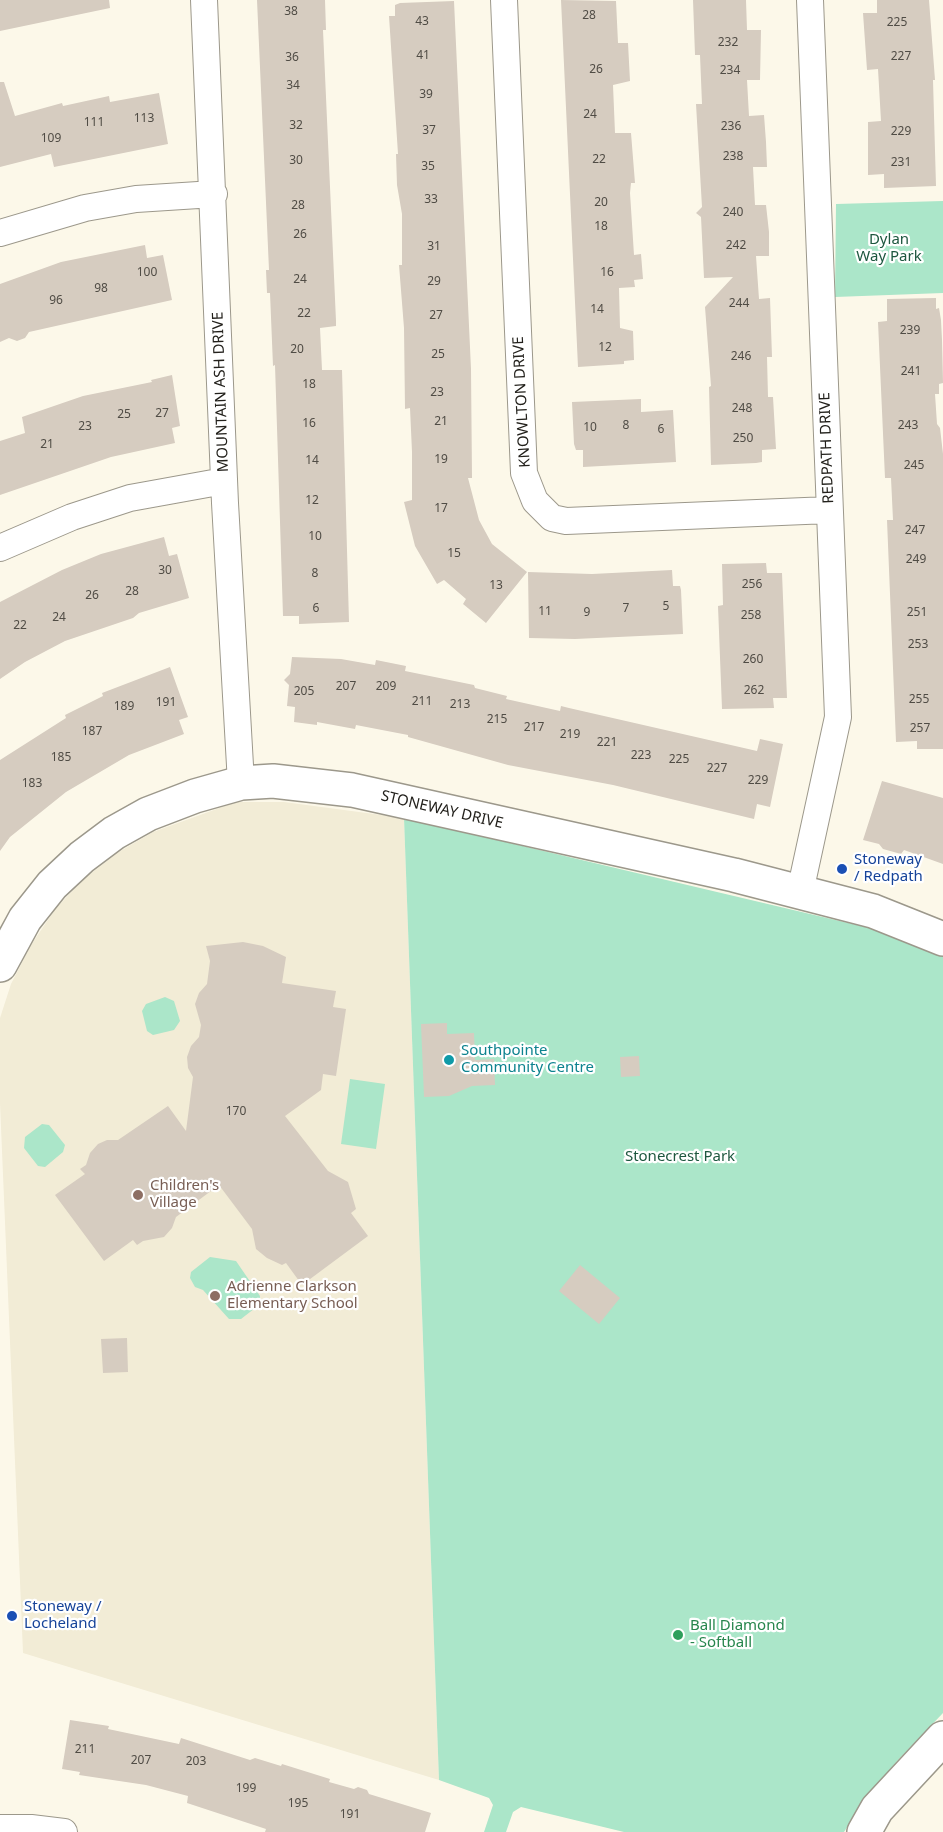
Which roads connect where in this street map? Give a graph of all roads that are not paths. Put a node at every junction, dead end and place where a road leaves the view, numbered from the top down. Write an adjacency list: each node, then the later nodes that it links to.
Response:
1 (204, 0): 4 (street, MOUNTAIN ASH DRIVE)
2 (504, 0): 7 (street, KNOWLTON DRIVE)
3 (810, 0): 7 (street, REDPATH DRIVE)
4 (214, 194): 5 (street); 6 (street, MOUNTAIN ASH DRIVE)
5 (0, 233)
6 (224, 481): 8 (street); 9 (street, MOUNTAIN ASH DRIVE)
7 (829, 510): 10 (street, REDPATH DRIVE)
8 (0, 548)
9 (241, 783): 10 (street, STONEWAY DRIVE); 12 (street, STONEWAY DRIVE)
10 (800, 892): 11 (street, STONEWAY DRIVE)
11 (943, 939)
12 (0, 965)
13 (943, 1737): 16 (street)
14 (0, 1828): 15 (street)
15 (64, 1832)
16 (864, 1832)

